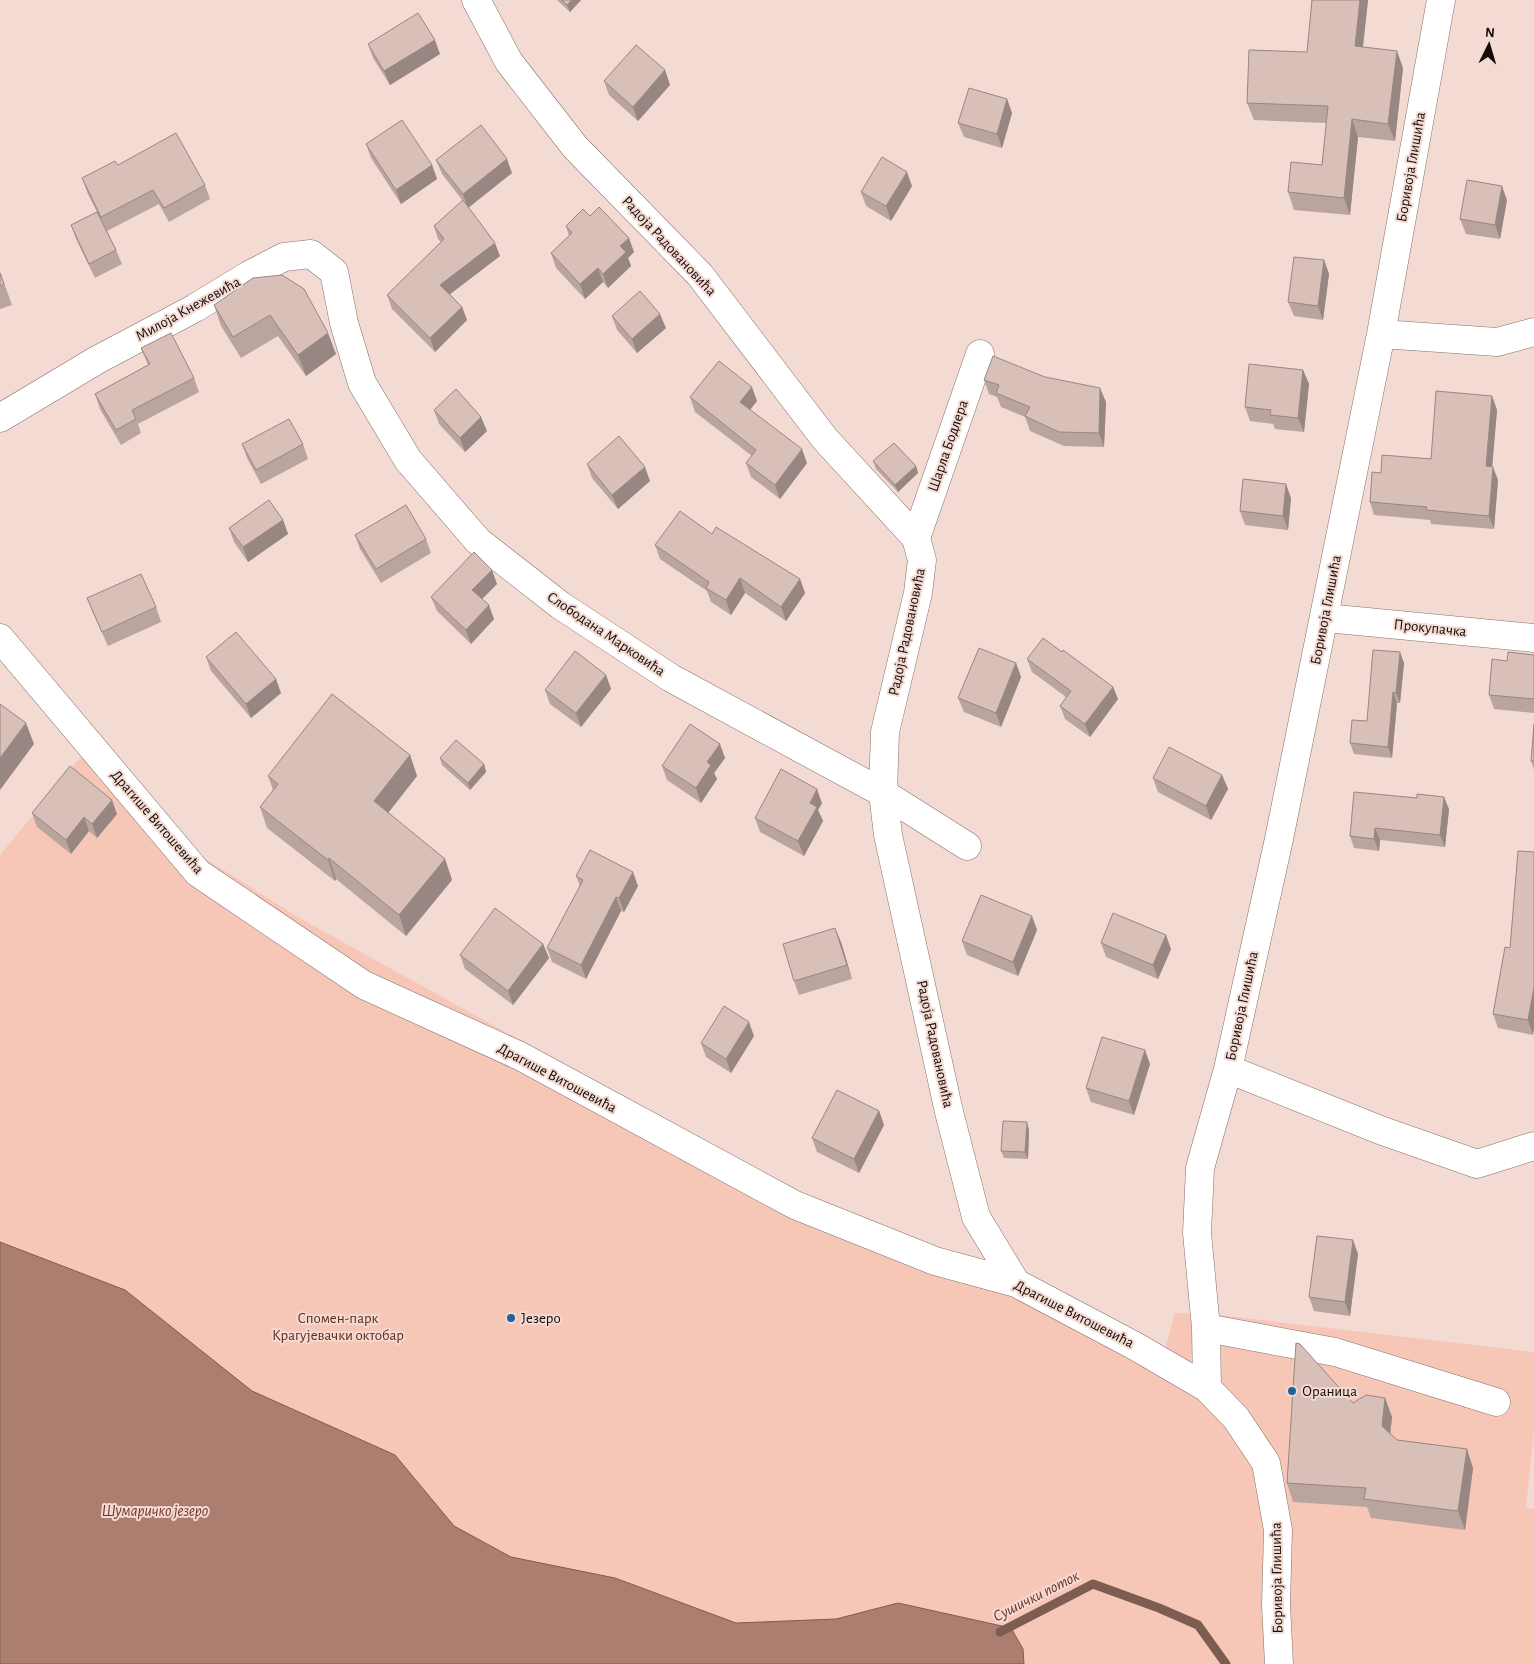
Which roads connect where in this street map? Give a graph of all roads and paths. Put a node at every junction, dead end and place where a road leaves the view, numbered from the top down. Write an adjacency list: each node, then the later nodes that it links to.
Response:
1 (476, 0): 8 (street, Радоја Радовановића)
2 (1442, 0): 5 (street, Боривоја Глишића)
3 (344, 323): 7 (street, Милоја Кнежевића); 12 (street, Слободана Марковића)
4 (1534, 332): 5 (street)
5 (1382, 334): 9 (street, Боривоја Глишића)
6 (980, 354): 8 (street, Шарла Бодлера)
7 (0, 418)
8 (916, 538): 12 (street, Радоја Радовановића)
9 (1326, 618): 11 (street, Прокупачка); 14 (street, Боривоја Глишића)
10 (0, 638): 16 (street, Драгише Витошевића)
11 (1534, 638)
12 (883, 793): 13 (street, Слободана Марковића); 16 (street, Радоја Радовановића)
13 (967, 846)
14 (1228, 1069): 15 (street); 17 (street, Боривоја Глишића)
15 (1534, 1146)
16 (1016, 1283): 18 (street, Драгише Витошевића)
17 (1206, 1328): 18 (street, Боривоја Глишића); 19 (street)
18 (1207, 1388): 20 (street, Боривоја Глишића)
19 (1496, 1402)
20 (1279, 1664)

